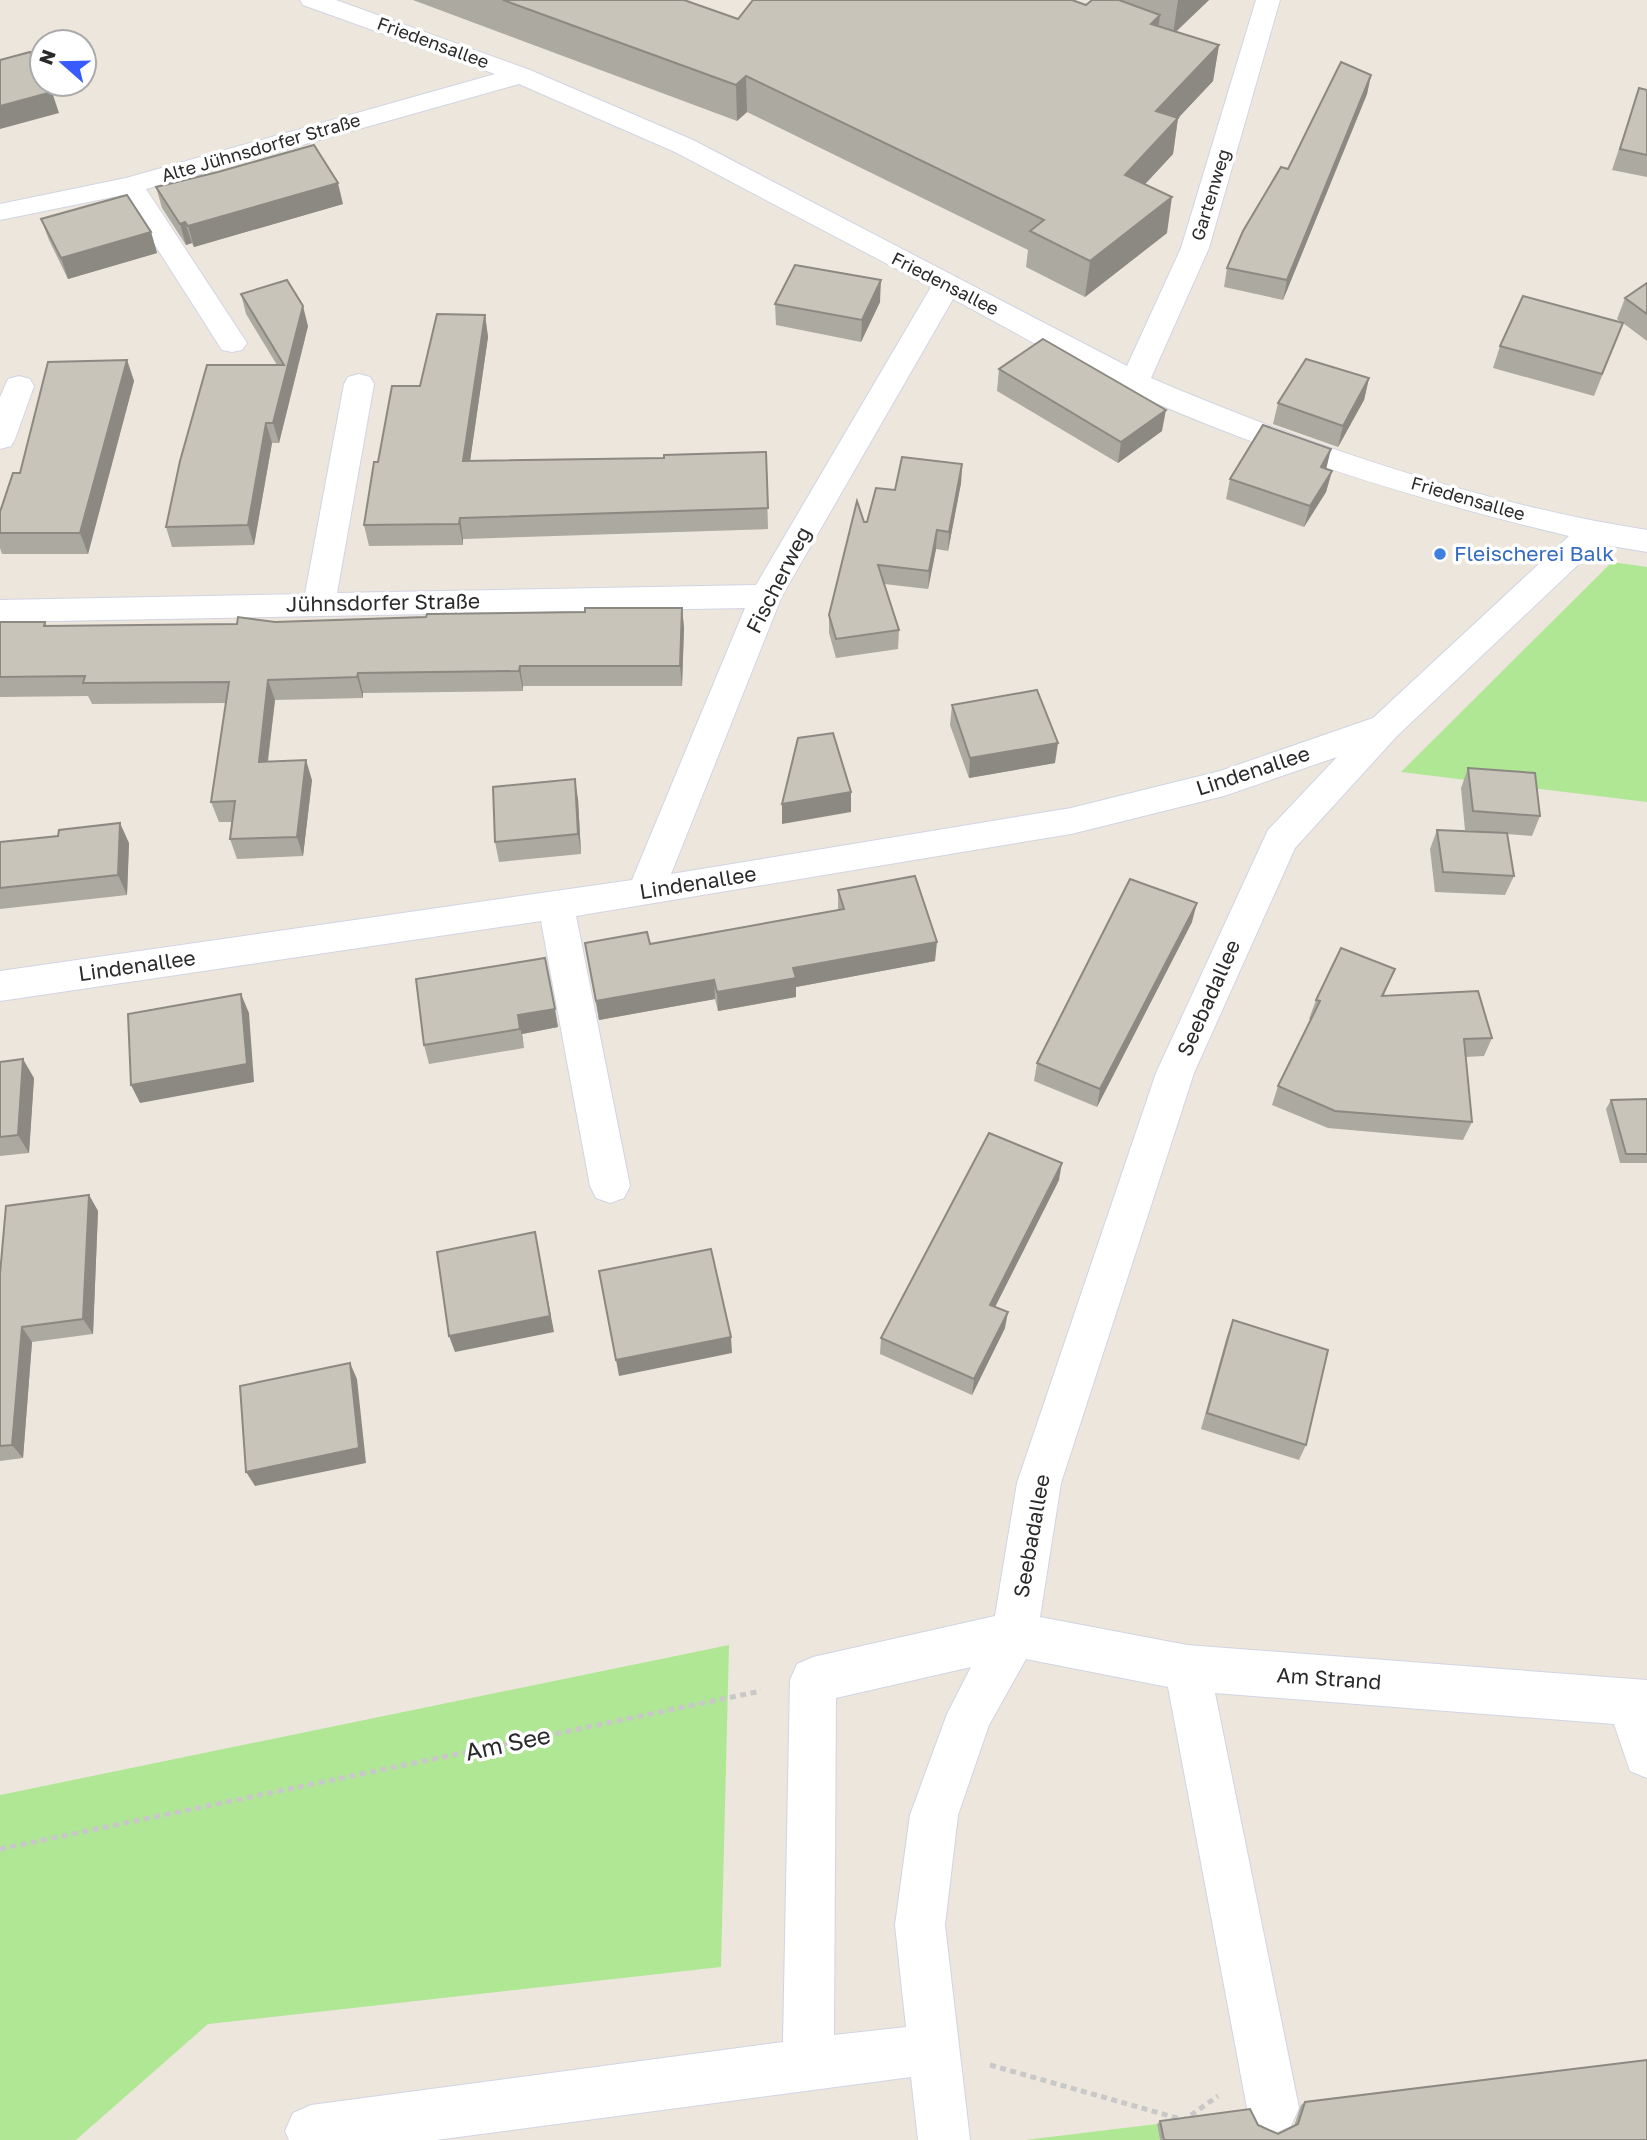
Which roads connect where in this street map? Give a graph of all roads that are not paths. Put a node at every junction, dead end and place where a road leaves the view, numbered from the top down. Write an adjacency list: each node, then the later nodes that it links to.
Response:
1 (312, 0): 4 (street, Friedensallee)
2 (388, 0): 4 (street)
3 (1268, 0): 10 (street, Gartenweg)
4 (363, 19): 5 (street, Friedensallee)
5 (521, 75): 6 (street, Alte Jühnsdorfer Straße); 8 (street, Friedensallee)
6 (130, 185): 7 (street, Alte Jühnsdorfer Straße); 9 (street)
7 (0, 212)
8 (947, 284): 10 (street, Friedensallee); 16 (street, Fischerweg)
9 (232, 343)
10 (1134, 382): 14 (street, Friedensallee)
11 (359, 384): 17 (street)
12 (19, 386): 13 (street)
13 (0, 439)
14 (1591, 533): 15 (street); 19 (street, Seebadallee)
15 (1647, 541)
16 (766, 596): 17 (street, Jühnsdorfer Straße); 20 (street, Fischerweg)
17 (319, 604): 18 (street, Jühnsdorfer Straße)
18 (0, 611)
19 (1385, 727): 20 (street, Lindenallee); 24 (street, Seebadallee)
20 (645, 892): 21 (street, Lindenallee)
21 (556, 905): 22 (street, Lindenallee); 23 (street)
22 (0, 986)
23 (610, 1186)
24 (1015, 1634): 25 (street, Am Strand); 28 (street); 29 (street)
25 (1187, 1668): 26 (street, Am Strand); 30 (street)
26 (1638, 1703): 27 (street)
27 (1647, 1754)
28 (933, 2049): 29 (street); 32 (street)
29 (808, 2064): 31 (street)
30 (1273, 2108)
31 (311, 2131)
32 (944, 2140)

